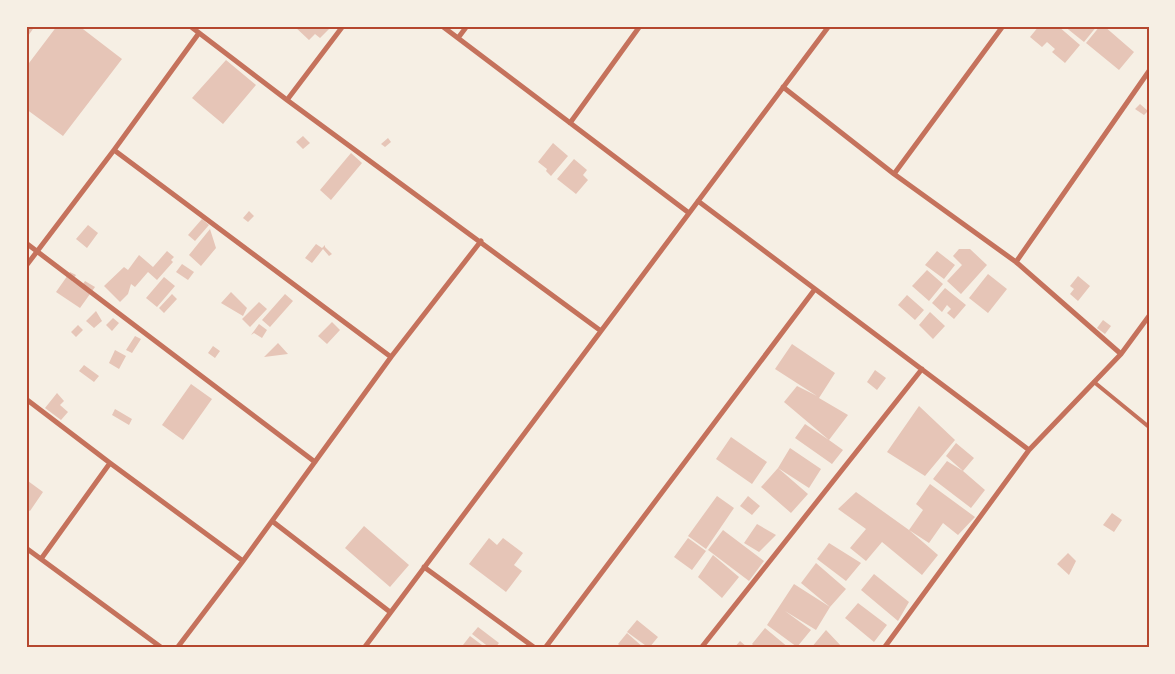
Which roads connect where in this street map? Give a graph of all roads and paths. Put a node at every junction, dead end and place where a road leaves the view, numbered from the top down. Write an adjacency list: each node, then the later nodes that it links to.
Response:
1 (190, 26): 8 (street)
2 (343, 26): 12 (street)
3 (442, 26): 9 (street)
4 (467, 26): 9 (street)
5 (640, 26): 13 (street)
6 (829, 26): 11 (street)
7 (1003, 26): 15 (street)
8 (198, 33): 12 (street); 14 (street)
9 (458, 38): 13 (street)
10 (1149, 71): 21 (street)
11 (783, 88): 15 (street); 16 (street)
12 (287, 100): 18 (street)
13 (570, 123): 17 (street)
14 (114, 150): 20 (street); 27 (street)
15 (894, 174): 21 (street)
16 (698, 201): 17 (street); 23 (street)
17 (689, 213): 25 (street)
18 (481, 241): 25 (street); 27 (street)
19 (26, 243): 20 (street)
20 (37, 251): 22 (street); 33 (street)
21 (1016, 262): 26 (street)
22 (26, 266)
23 (815, 289): 28 (street); 45 (street)
24 (1149, 316): 26 (street)
25 (601, 331): 39 (street)
26 (1121, 354): 29 (street)
27 (392, 357): 33 (street)
28 (922, 369): 32 (street); 46 (street)
29 (1094, 382): 31 (lane); 32 (street)
30 (27, 400): 34 (street)
31 (1149, 427)
32 (1029, 450): 47 (street)
33 (315, 462): 35 (street)
34 (110, 463): 37 (street); 38 (street)
35 (272, 521): 38 (street); 40 (street)
36 (26, 548): 37 (street)
37 (41, 559): 41 (street)
38 (243, 561): 42 (street)
39 (424, 567): 40 (street); 44 (street)
40 (390, 612): 43 (street)
41 (162, 648)
42 (177, 648)
43 (364, 648)
44 (535, 648)
45 (545, 648)
46 (702, 648)
47 (884, 648)

